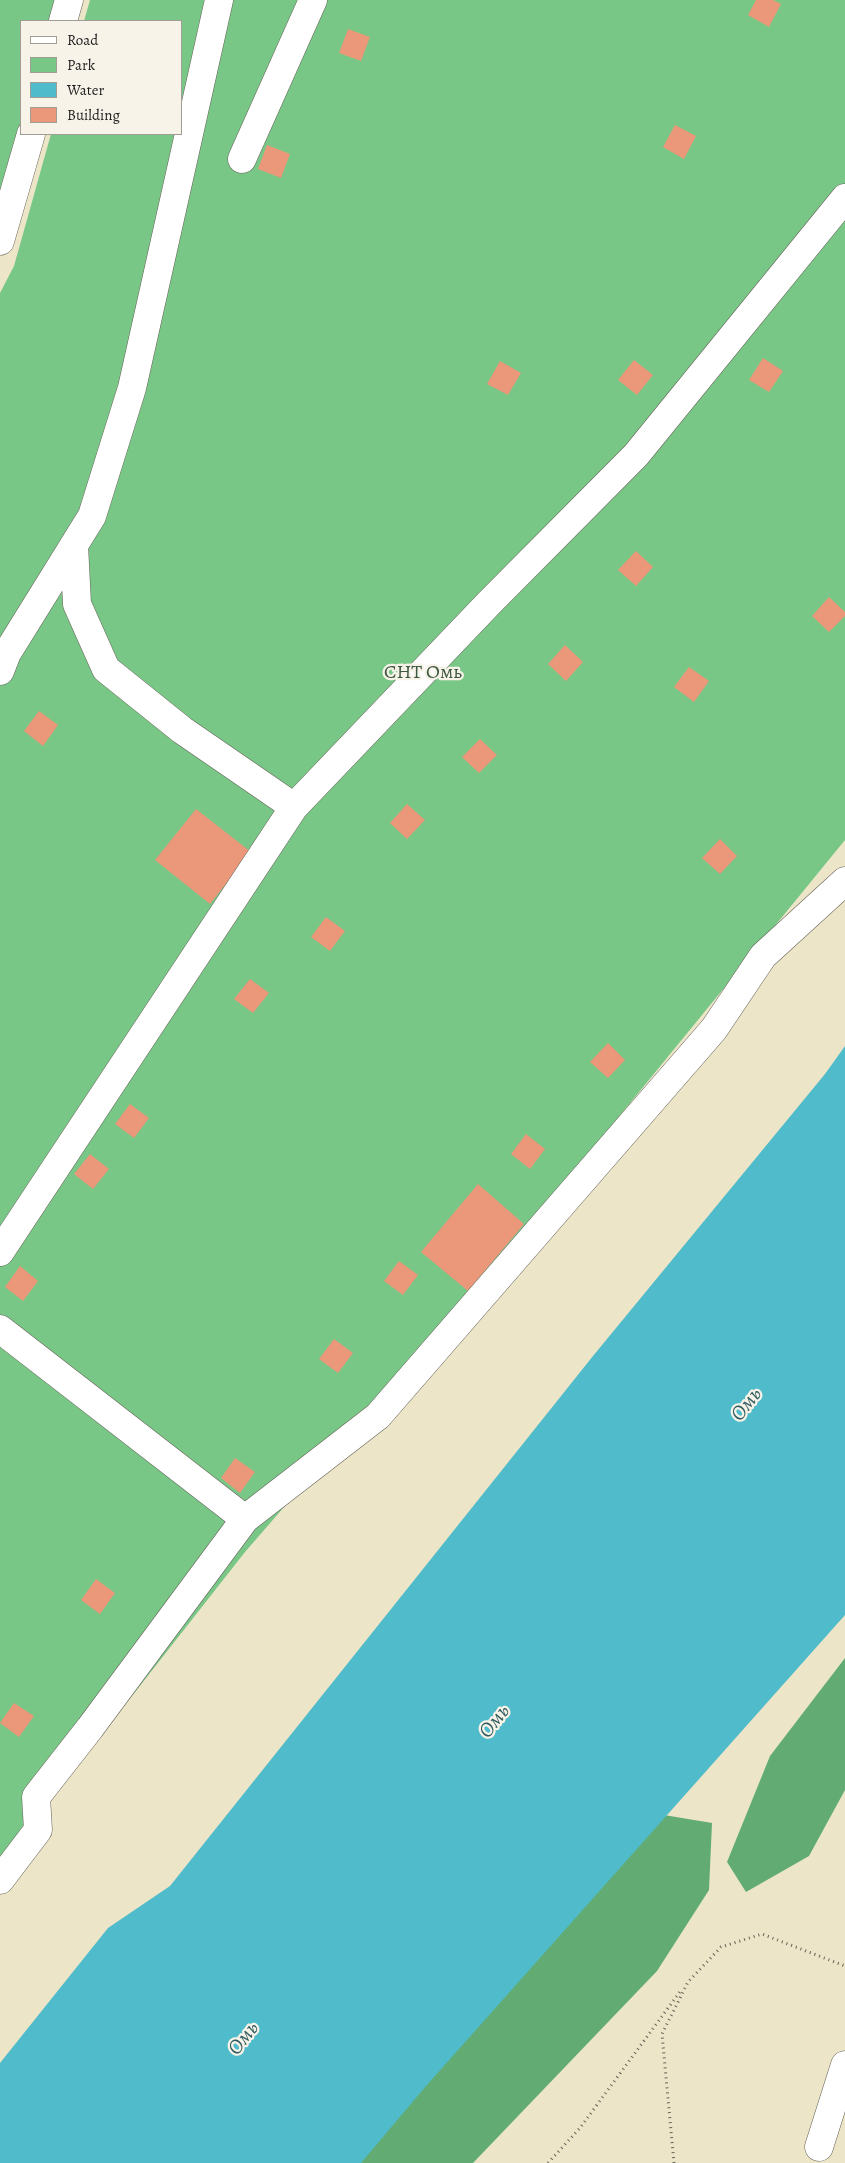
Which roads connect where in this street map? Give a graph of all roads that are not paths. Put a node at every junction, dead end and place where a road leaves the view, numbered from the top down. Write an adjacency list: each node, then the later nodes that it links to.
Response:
1 (69, 0): 4 (lane)
2 (219, 0): 9 (lane)
3 (314, 0): 6 (lane)
4 (63, 20)
5 (31, 135): 8 (lane)
6 (242, 159)
7 (845, 198): 11 (lane)
8 (0, 241)
9 (74, 545): 10 (lane); 11 (lane)
10 (0, 671)
11 (294, 807): 13 (lane)
12 (845, 881): 15 (lane)
13 (0, 1252)
14 (0, 1329): 15 (lane)
15 (245, 1519): 16 (lane)
16 (0, 1880)
17 (845, 2065): 18 (lane)
18 (819, 2147)

